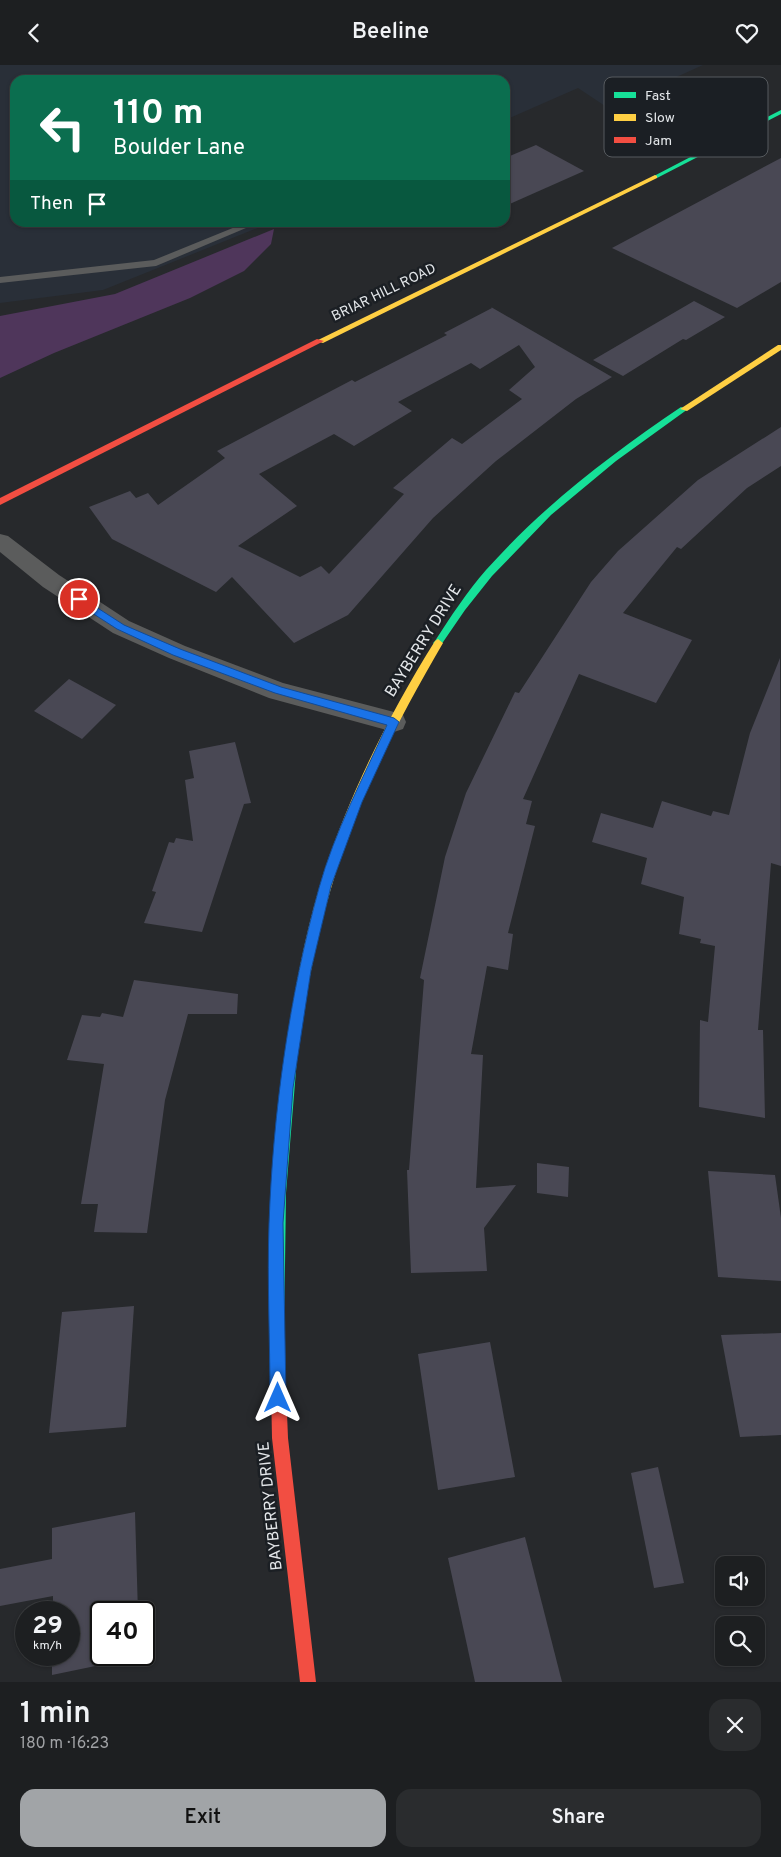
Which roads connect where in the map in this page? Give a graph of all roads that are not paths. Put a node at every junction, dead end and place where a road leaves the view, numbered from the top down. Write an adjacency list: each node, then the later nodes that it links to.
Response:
1 (781, 112): 2 (street, BRIAR HILL ROAD)
2 (768, 119)
3 (694, 157): 7 (street, BRIAR HILL ROAD)
4 (243, 227): 5 (lane)
5 (0, 280)
6 (781, 347): 9 (street, BAYBERRY DRIVE)
7 (0, 502)
8 (0, 541): 9 (street)
9 (394, 722): 10 (street, BAYBERRY DRIVE)
10 (308, 1682)

